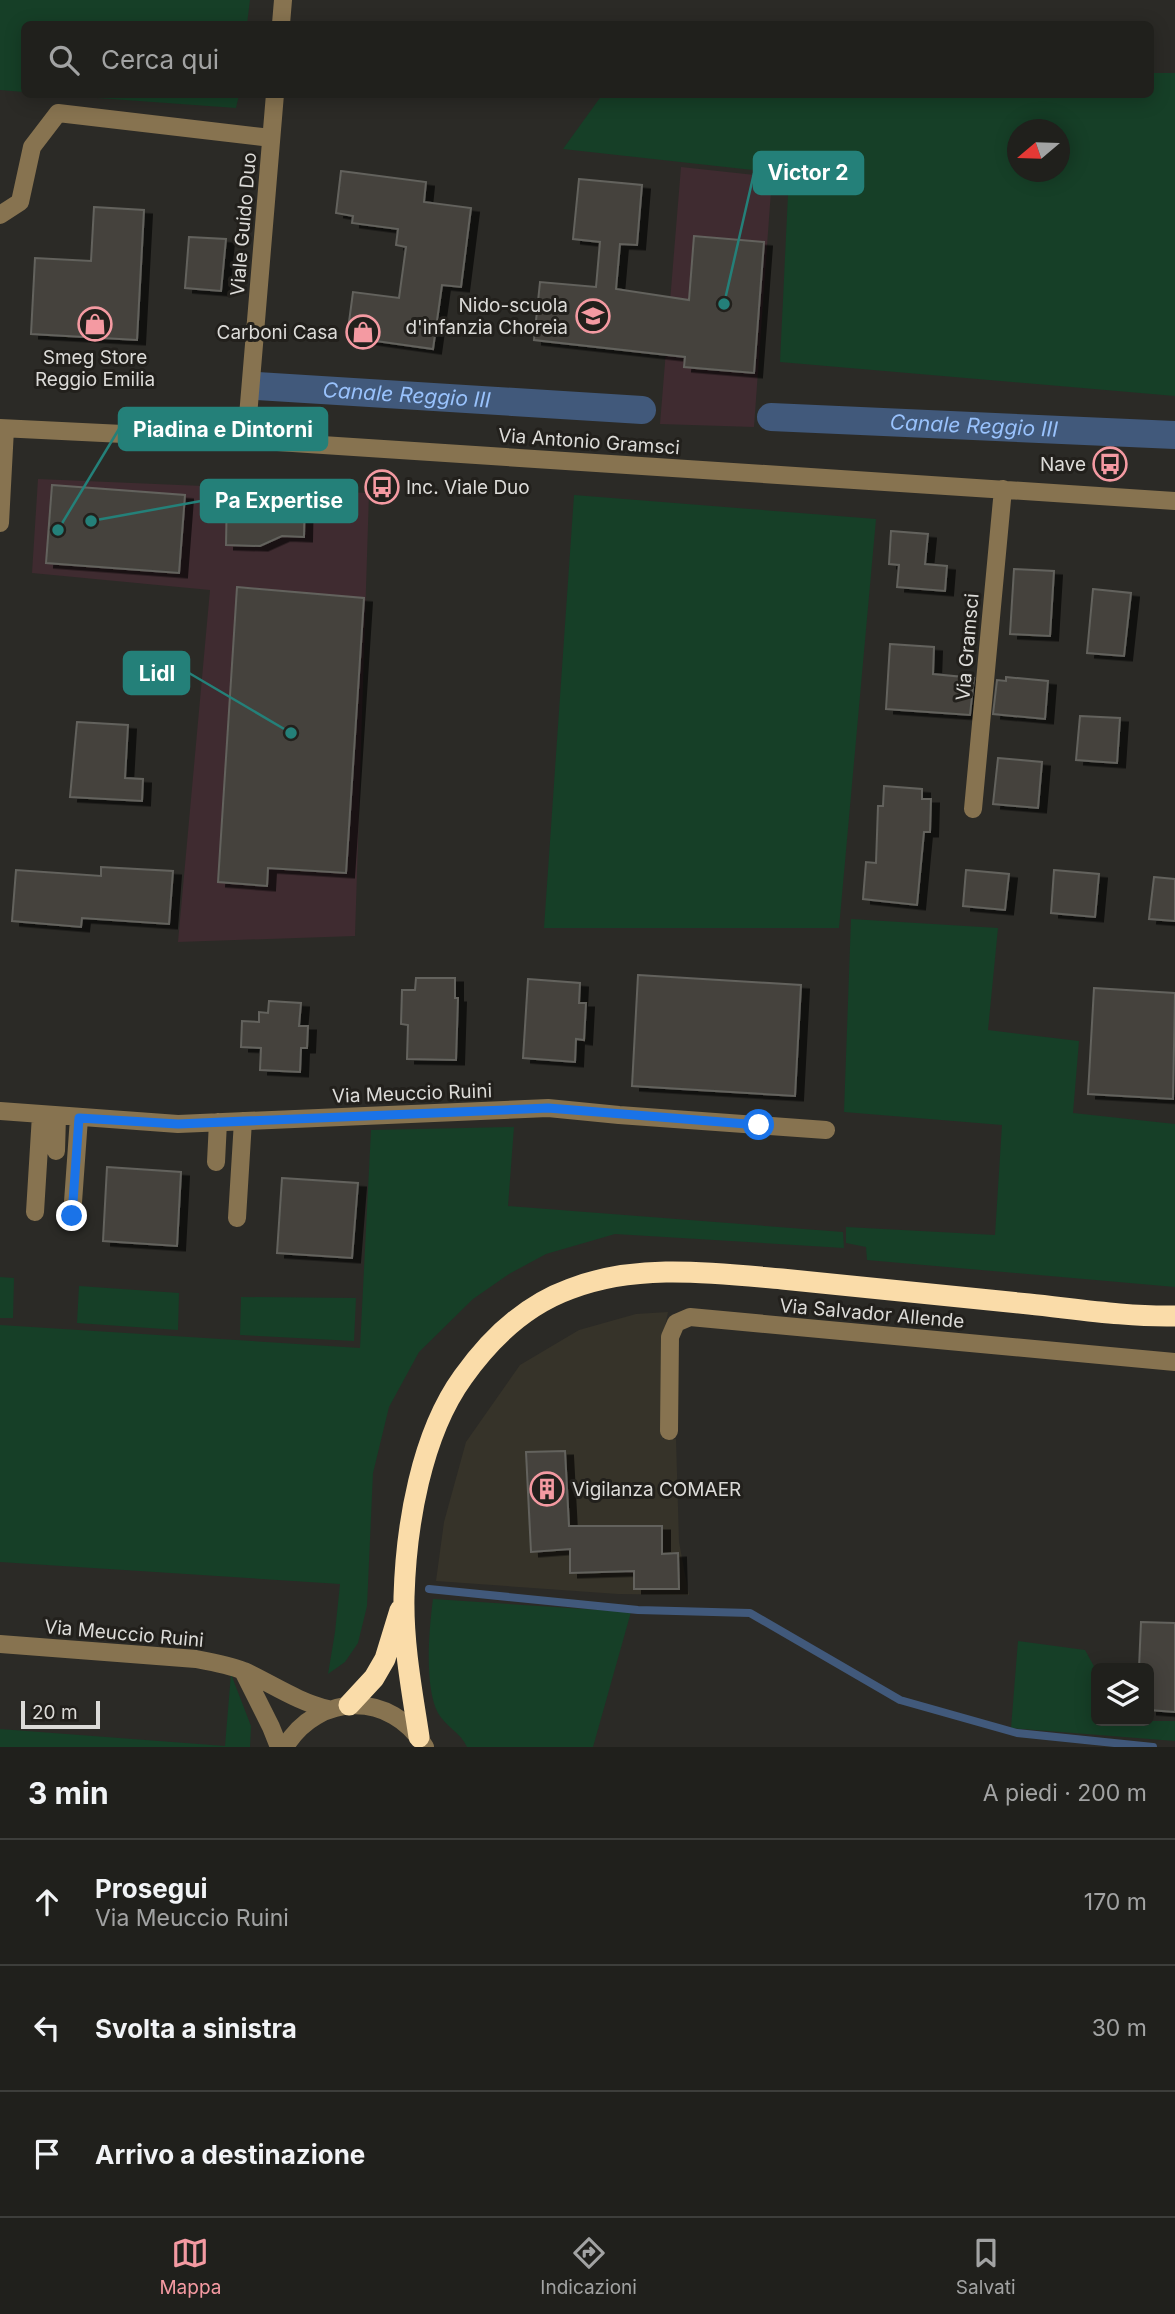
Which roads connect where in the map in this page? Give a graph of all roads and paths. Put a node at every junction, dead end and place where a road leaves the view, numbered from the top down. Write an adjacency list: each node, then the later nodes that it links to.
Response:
1 (283, 0): 2 (street)
2 (281, 21)
3 (275, 98): 4 (street, Viale Guido Duo)
4 (271, 138): 5 (street); 7 (street, Viale Guido Duo)
5 (0, 215)
6 (3, 428): 7 (street, Via Antonio Gramsci); 10 (street)
7 (246, 440): 8 (street, Via Antonio Gramsci)
8 (1003, 489): 9 (street, Via Antonio Gramsci); 11 (street, Via Gramsci)
9 (1175, 501)
10 (0, 523)
11 (973, 809)
12 (0, 1111): 13 (street, Via Meuccio Ruini)
13 (49, 1116): 14 (street, Via Meuccio Ruini); 18 (street); 20 (street)
14 (79, 1118): 16 (street, Via Meuccio Ruini); 21 (street)
15 (243, 1121): 16 (street, Via Meuccio Ruini); 17 (street, Via Meuccio Ruini); 22 (street)
16 (218, 1122): 19 (street)
17 (826, 1130)
18 (56, 1151)
19 (216, 1162)
20 (35, 1212)
21 (72, 1216)
22 (237, 1218)
23 (1170, 1318): 26 (highway)
24 (1175, 1362): 25 (street, Via Salvador Allende)
25 (669, 1431)
26 (404, 1598): 29 (highway); 30 (highway)
27 (0, 1644): 28 (street, Via Meuccio Ruini)
28 (243, 1671): 29 (street, Via Meuccio Ruini); 31 (street)
29 (338, 1707): 30 (street, Via Meuccio Ruini); 32 (street)
30 (422, 1742)
31 (279, 1747)
32 (285, 1747)

